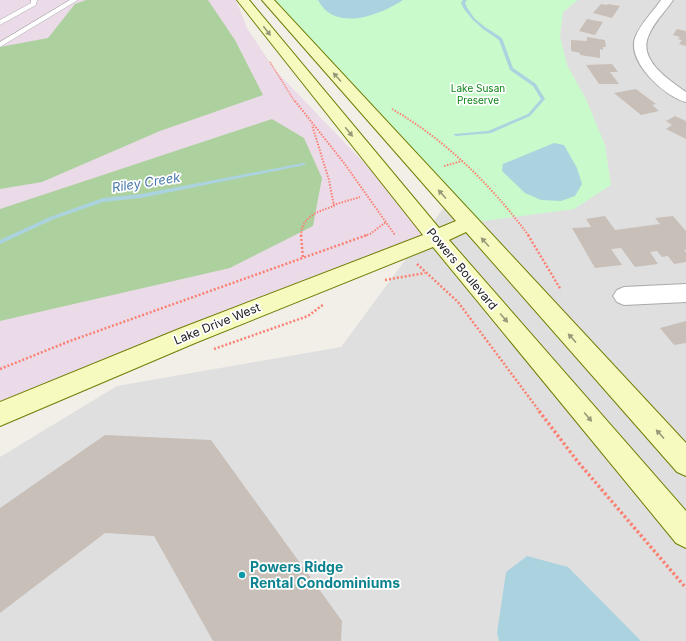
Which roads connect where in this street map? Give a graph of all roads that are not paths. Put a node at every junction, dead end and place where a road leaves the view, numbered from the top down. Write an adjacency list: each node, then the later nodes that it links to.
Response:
1 (34, 0): 6 (lane)
2 (75, 0): 7 (lane)
3 (243, 0): 10 (main road, Powers Boulevard, one-way to 10)
4 (268, 0): 9 (main road, one-way to 4)
5 (667, 0): 8 (street)
6 (0, 23)
7 (0, 45)
8 (686, 98)
9 (468, 223): 10 (main road, Lake Drive West); 14 (main road, one-way to 9)
10 (436, 238): 13 (main road, Lake Drive West); 15 (main road, Powers Boulevard, one-way to 15)
11 (686, 293): 12 (street)
12 (624, 296)
13 (0, 414)
14 (686, 463)
15 (686, 533)

